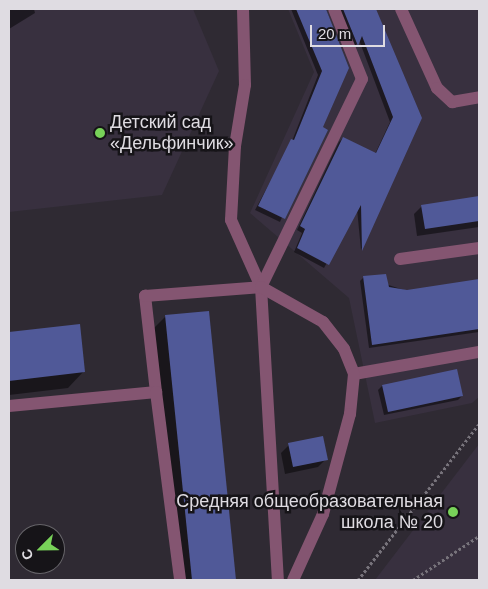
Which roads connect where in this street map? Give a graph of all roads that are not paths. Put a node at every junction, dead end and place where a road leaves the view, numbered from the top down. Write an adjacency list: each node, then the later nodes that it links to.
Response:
1 (243, 9): 7 (lane)
2 (334, 9): 7 (lane)
3 (401, 9): 4 (lane)
4 (479, 97)
5 (479, 248): 6 (lane)
6 (400, 259)
7 (261, 287): 9 (lane); 10 (lane); 13 (lane)
8 (479, 352): 9 (lane)
9 (354, 374): 14 (lane)
10 (156, 392): 11 (lane); 12 (lane)
11 (9, 406)
12 (180, 580)
13 (278, 580)
14 (293, 580)

